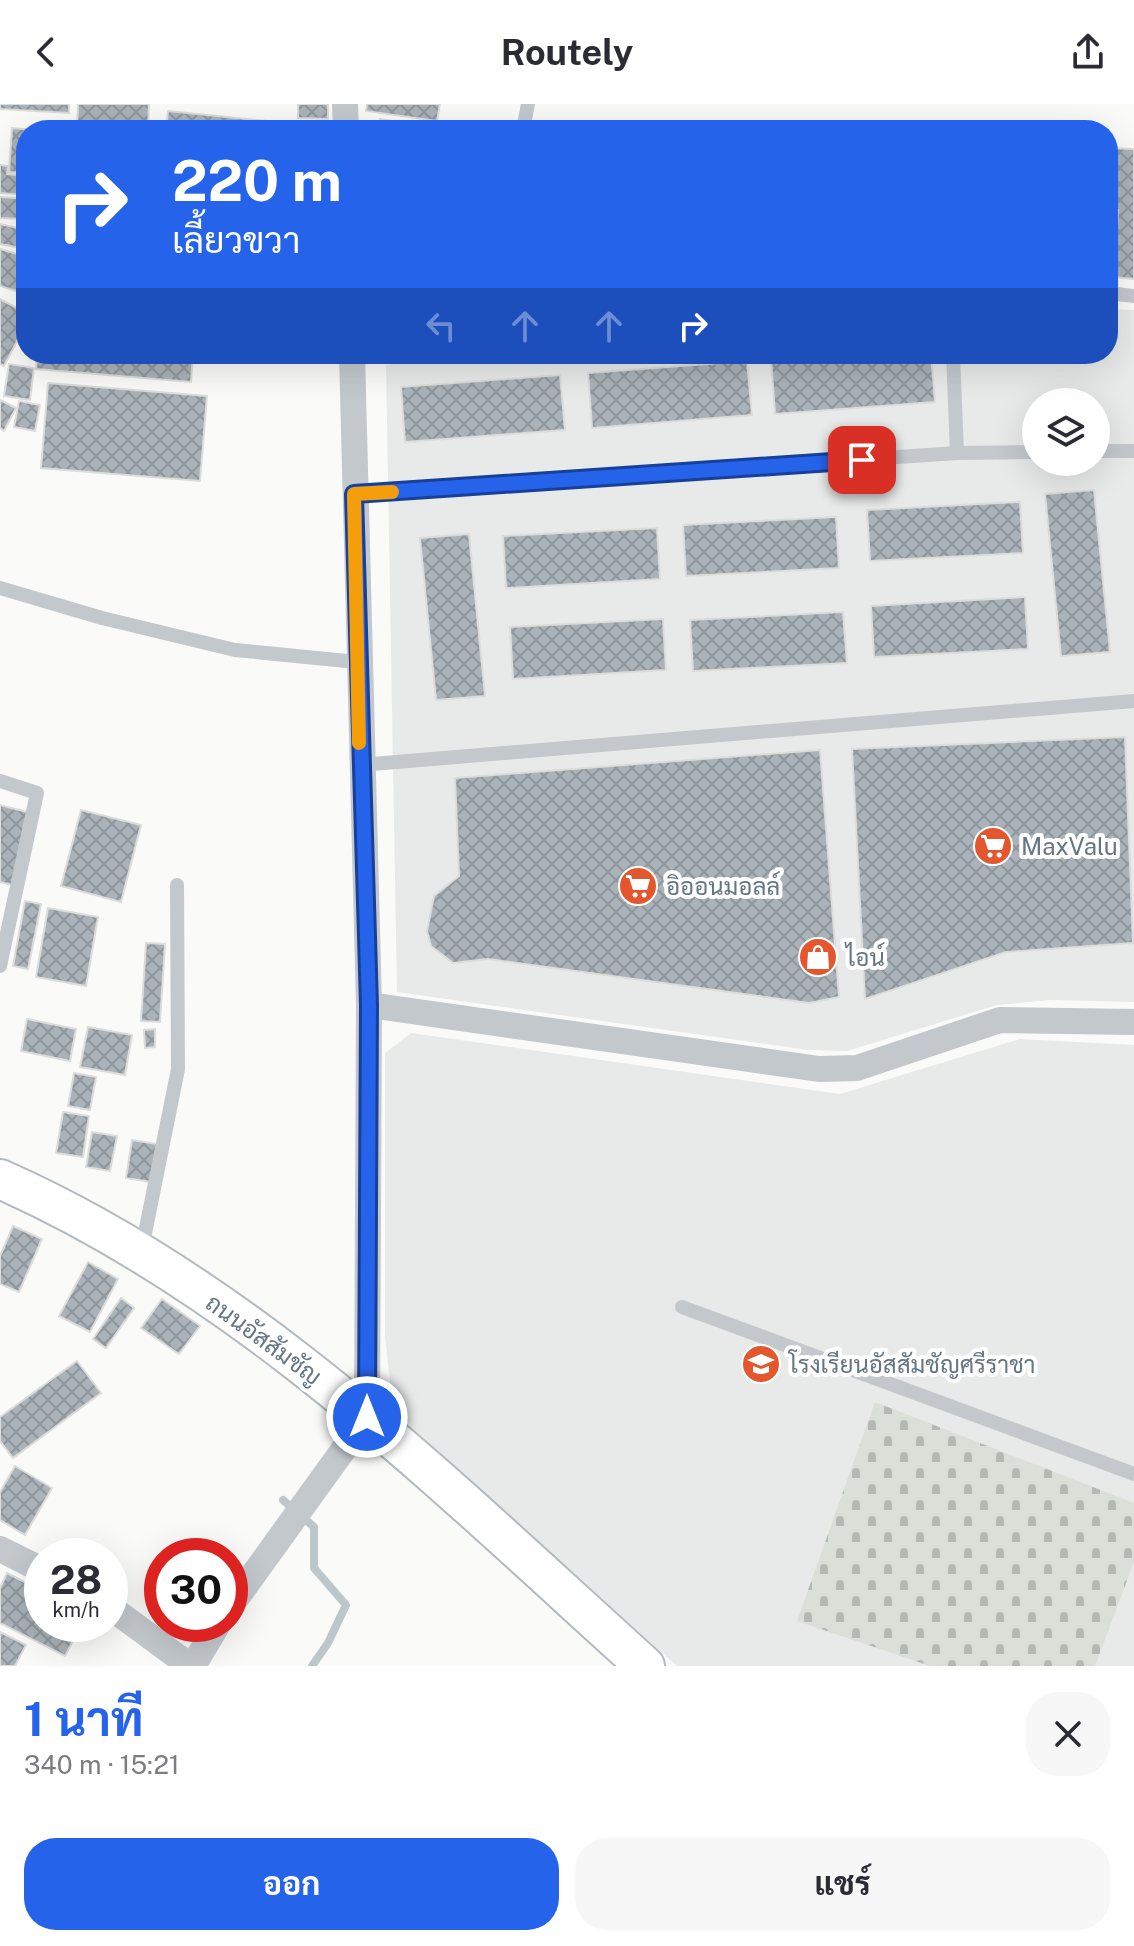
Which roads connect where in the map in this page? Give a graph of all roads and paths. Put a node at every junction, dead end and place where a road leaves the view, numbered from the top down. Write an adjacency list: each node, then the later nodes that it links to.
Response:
1 (352, 364): 7 (street)
2 (953, 364): 6 (lane)
3 (1110, 451): 4 (lane)
4 (1134, 451)
5 (1022, 452): 6 (lane)
6 (957, 453): 7 (lane)
7 (354, 494): 9 (street)
8 (0, 588): 9 (lane)
9 (357, 662): 11 (street)
10 (1134, 701): 11 (lane)
11 (360, 765): 15 (street)
12 (0, 781): 14 (lane)
13 (177, 885): 18 (lane)
14 (0, 966)
15 (369, 1005): 16 (street); 20 (street)
16 (1134, 1022)
17 (0, 1179): 18 (main road, ถนนอัสสัมชัญ)
18 (141, 1256): 20 (main road, ถนนอัสสัมชัญ)
19 (682, 1307): 21 (lane)
20 (367, 1417): 24 (street); 28 (main road, ถนนอัสสัมชัญ)
21 (1134, 1474)
22 (0, 1549): 23 (street)
23 (24, 1561)
24 (248, 1582)
25 (128, 1620): 27 (street)
26 (207, 1642): 27 (street)
27 (192, 1666)
28 (645, 1666)

